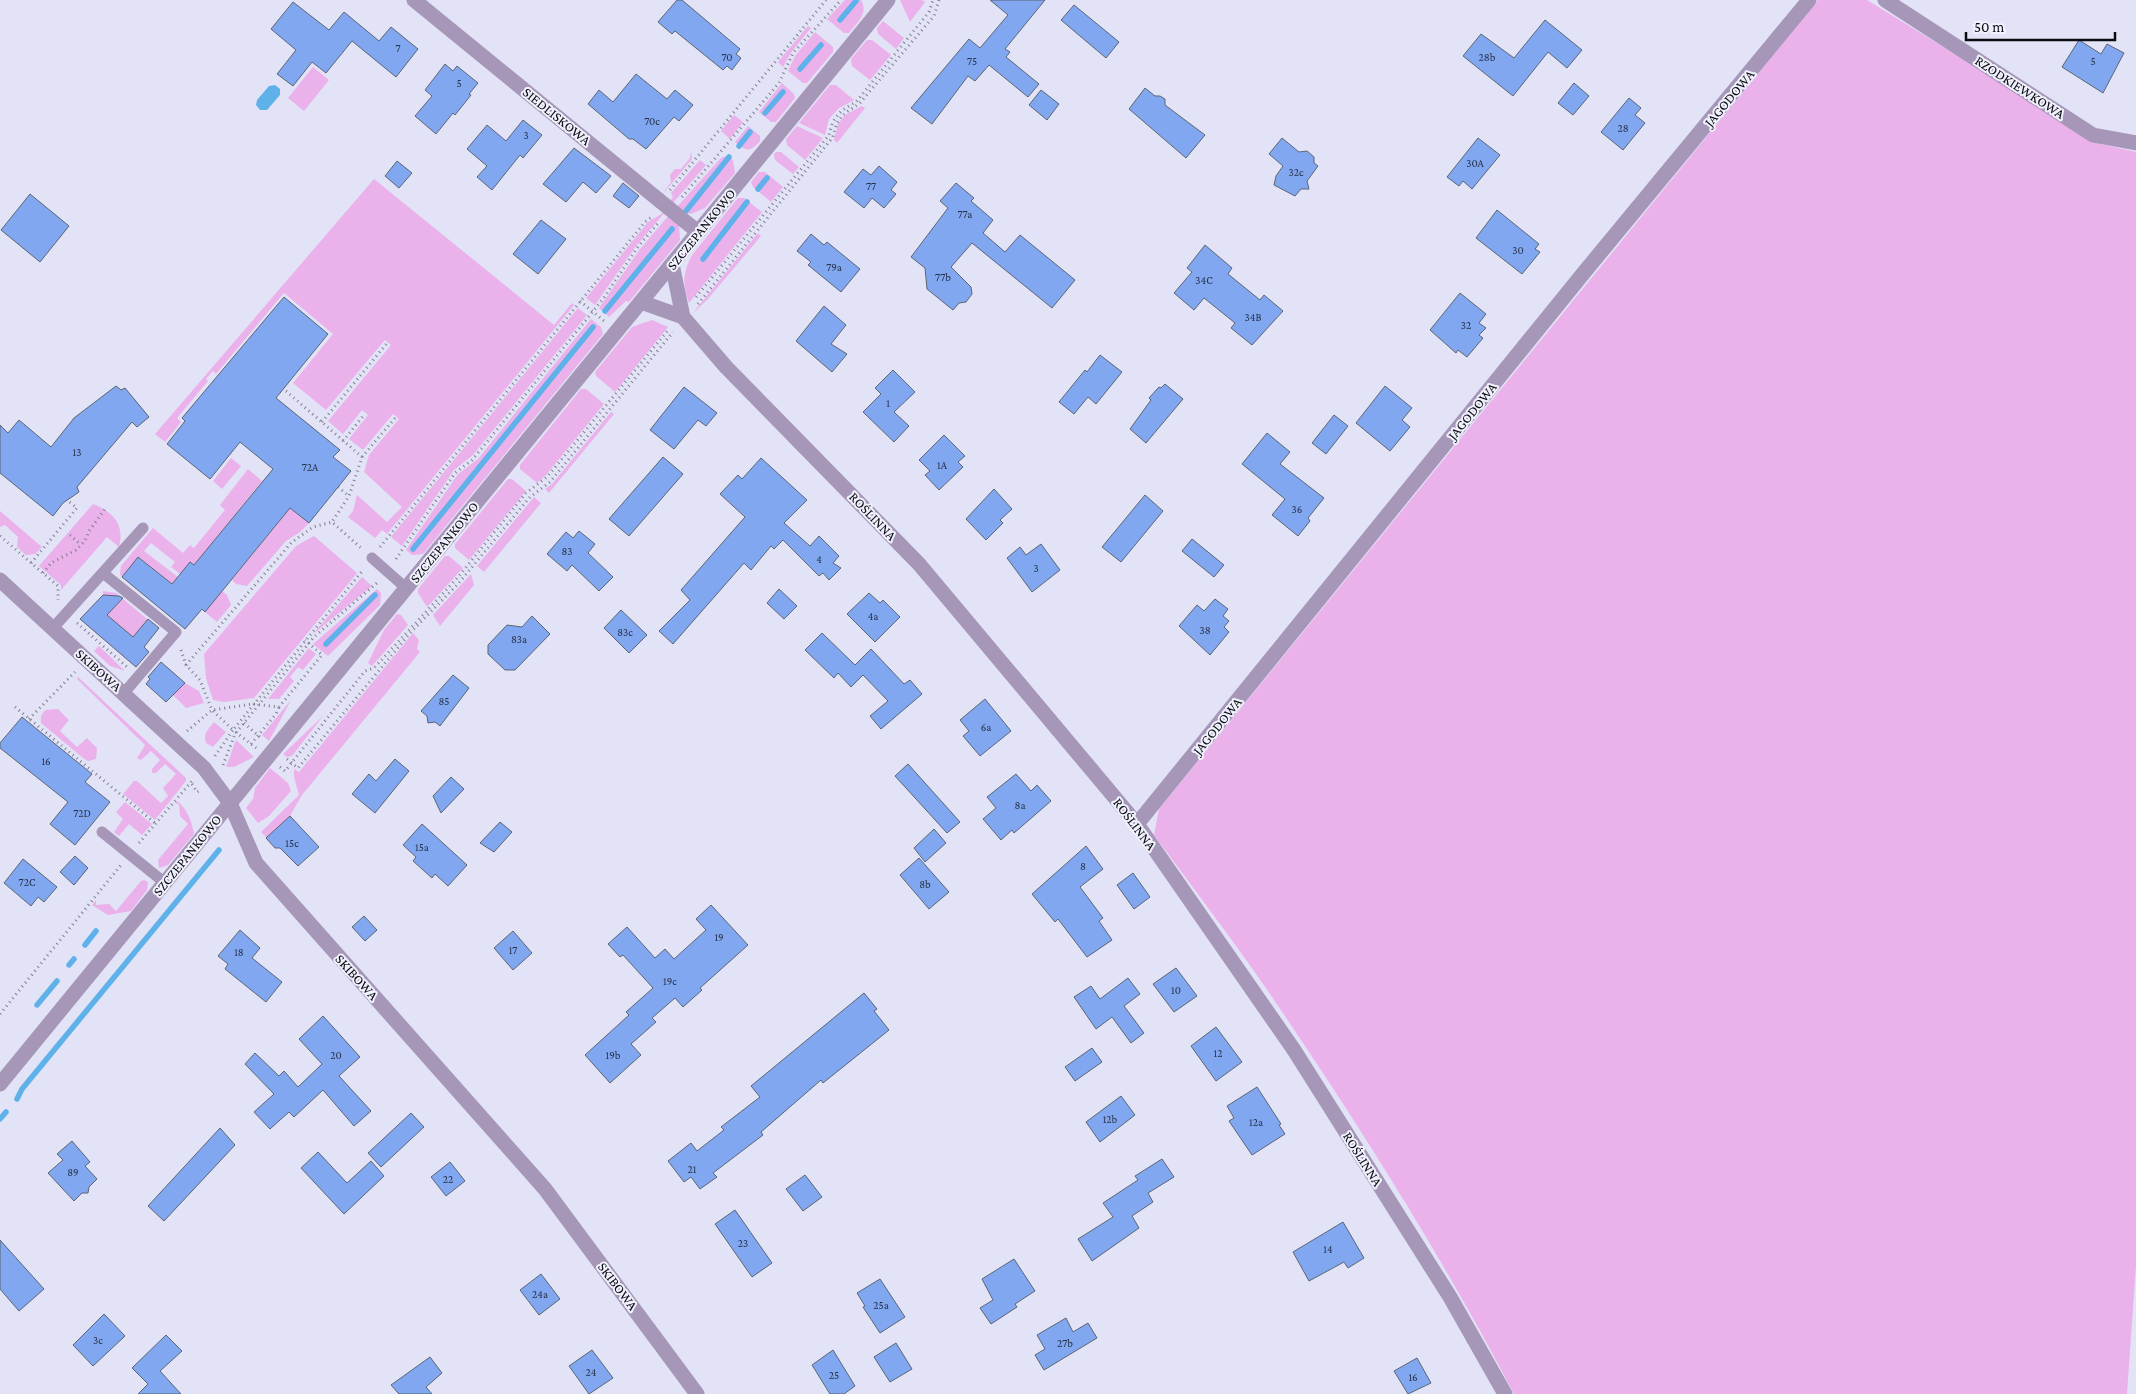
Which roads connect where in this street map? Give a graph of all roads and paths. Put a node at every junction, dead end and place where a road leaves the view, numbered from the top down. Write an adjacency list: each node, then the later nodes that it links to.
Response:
1 (414, 0): 10 (street, SIEDLISKOWA)
2 (826, 0): 10 (path)
3 (841, 0): 10 (path)
4 (934, 0): 14 (path)
5 (939, 0): 14 (path)
6 (1809, 0): 67 (street, JAGODOWA)
7 (1885, 0): 9 (street, RZODKIEWKOWA)
8 (884, 1): 11 (street, SZCZEPANKOWO)
9 (2136, 143)
10 (667, 206): 11 (street, SIEDLISKOWA); 31 (path); 33 (path)
11 (698, 232): 12 (street, SZCZEPANKOWO)
12 (672, 264): 13 (street, SZCZEPANKOWO); 14 (street, ROŚLINNA)
13 (641, 302): 14 (street, ROŚLINNA); 37 (street, SZCZEPANKOWO)
14 (683, 317): 62 (path); 62 (path); 67 (street, ROŚLINNA)
15 (388, 342): 19 (path)
16 (286, 391): 19 (path)
17 (364, 415): 20 (path)
18 (396, 418): 21 (path)
19 (322, 422): 20 (path)
20 (343, 441): 21 (path)
21 (362, 457): 23 (path)
22 (338, 487): 23 (path)
23 (349, 496): 26 (path)
24 (68, 501): 32 (path)
25 (105, 509): 30 (path)
26 (332, 522): 31 (path); 43 (path)
27 (144, 528): 35 (lane)
28 (70, 535): 30 (path)
29 (0, 536): 32 (path)
30 (82, 545): 34 (path)
31 (372, 558): 33 (lane); 41 (path)
32 (31, 563): 34 (path)
33 (386, 571): 37 (lane); 42 (path)
34 (43, 573): 38 (path)
35 (103, 573): 38 (lane); 40 (lane)
36 (0, 580): 39 (street, SKIBOWA)
37 (406, 588): 61 (street, SZCZEPANKOWO)
38 (67, 612): 39 (lane); 45 (path)
39 (53, 628): 46 (street, SKIBOWA)
40 (176, 632): 43 (path); 45 (lane)
41 (305, 640): 42 (path); 47 (path)
42 (309, 644): 48 (path); 50 (path)
43 (186, 665): 51 (path)
44 (76, 672): 52 (path)
45 (135, 681): 46 (lane)
46 (124, 693): 63 (street, SKIBOWA)
47 (253, 704): 48 (path); 51 (path); 56 (path)
48 (259, 704): 50 (path); 53 (path)
49 (15, 706): 52 (path)
50 (279, 706): 57 (path)
51 (212, 710): 55 (path); 56 (path)
52 (29, 718): 66 (path)
53 (244, 723): 56 (path); 57 (path)
54 (180, 724): 55 (path)
55 (186, 730): 58 (path)
56 (235, 731): 59 (path); 63 (path); 63 (path)
57 (258, 735): 59 (path); 61 (path)
58 (193, 737)
59 (251, 744): 61 (path)
60 (207, 750): 63 (path)
61 (271, 753): 62 (path); 62 (path); 65 (street, SZCZEPANKOWO)
62 (292, 763)
63 (210, 767): 64 (path); 64 (path); 65 (street, SKIBOWA)
64 (191, 782): 66 (path)
65 (230, 803): 70 (street, SZCZEPANKOWO); 73 (street, SKIBOWA)
66 (155, 823): 69 (path)
67 (1138, 824): 74 (street, ROŚLINNA)
68 (102, 832): 69 (lane)
69 (130, 854): 70 (lane); 71 (path)
70 (165, 883): 72 (street, SZCZEPANKOWO)
71 (0, 1014)
72 (0, 1084)
73 (698, 1394)
74 (1505, 1394)

